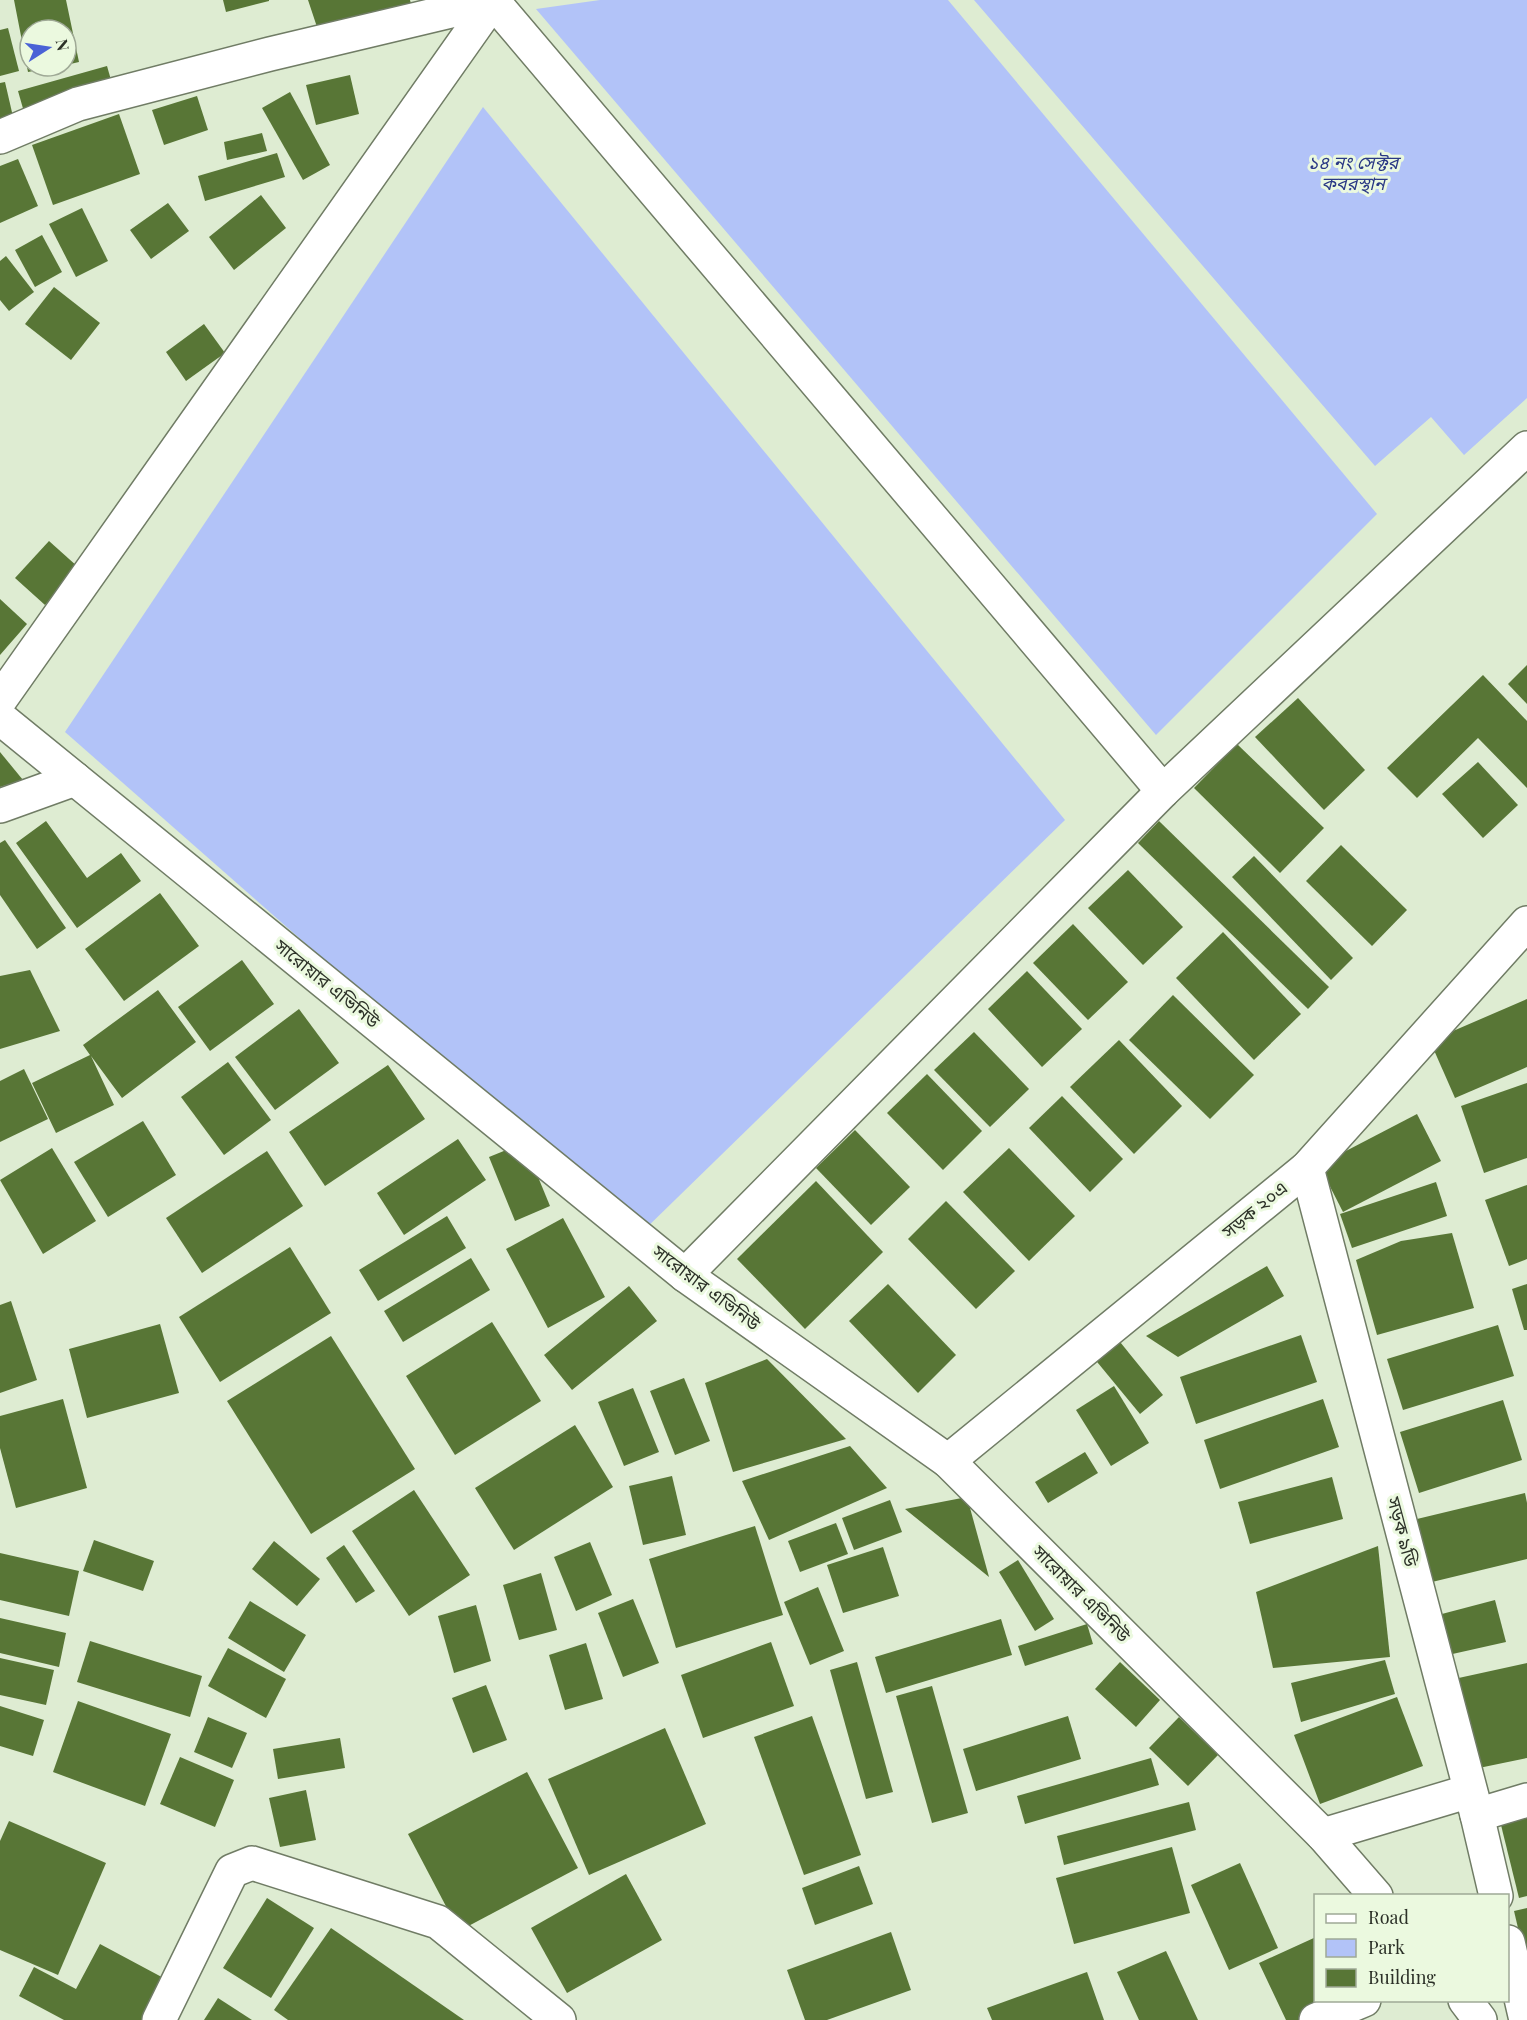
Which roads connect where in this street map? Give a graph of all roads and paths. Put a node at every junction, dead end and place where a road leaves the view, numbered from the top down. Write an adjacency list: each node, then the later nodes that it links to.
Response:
1 (495, 0): 2 (street); 4 (street); 7 (street)
2 (0, 136)
3 (1527, 448): 7 (street)
4 (0, 700)
5 (0, 717): 6 (street, সারোয়ার এভিনিউ)
6 (75, 779): 8 (street); 11 (street, সারোয়ার এভিনিউ)
7 (1164, 790): 11 (street)
8 (0, 806)
9 (1527, 922): 10 (street, সড়ক ২০এ)
10 (1307, 1168): 12 (street, সড়ক ২০এ); 14 (street, সড়ক ৯ডি)
11 (685, 1275): 12 (street, সারোয়ার এভিনিউ)
12 (948, 1461): 15 (street, সারোয়ার এভিনিউ)
13 (1527, 1800): 14 (street)
14 (1473, 1803): 15 (street); 17 (street, সড়ক ৯ডি)
15 (1323, 1835): 16 (street, সারোয়ার এভিনিউ)
16 (1374, 1894)
17 (1496, 1894)
18 (1509, 1946): 25 (street)
19 (1361, 2002): 23 (street)
20 (1466, 2002): 24 (street)
21 (159, 2020): 22 (street)
22 (559, 2020)
23 (1316, 2020)
24 (1480, 2020)
25 (1526, 2020)

